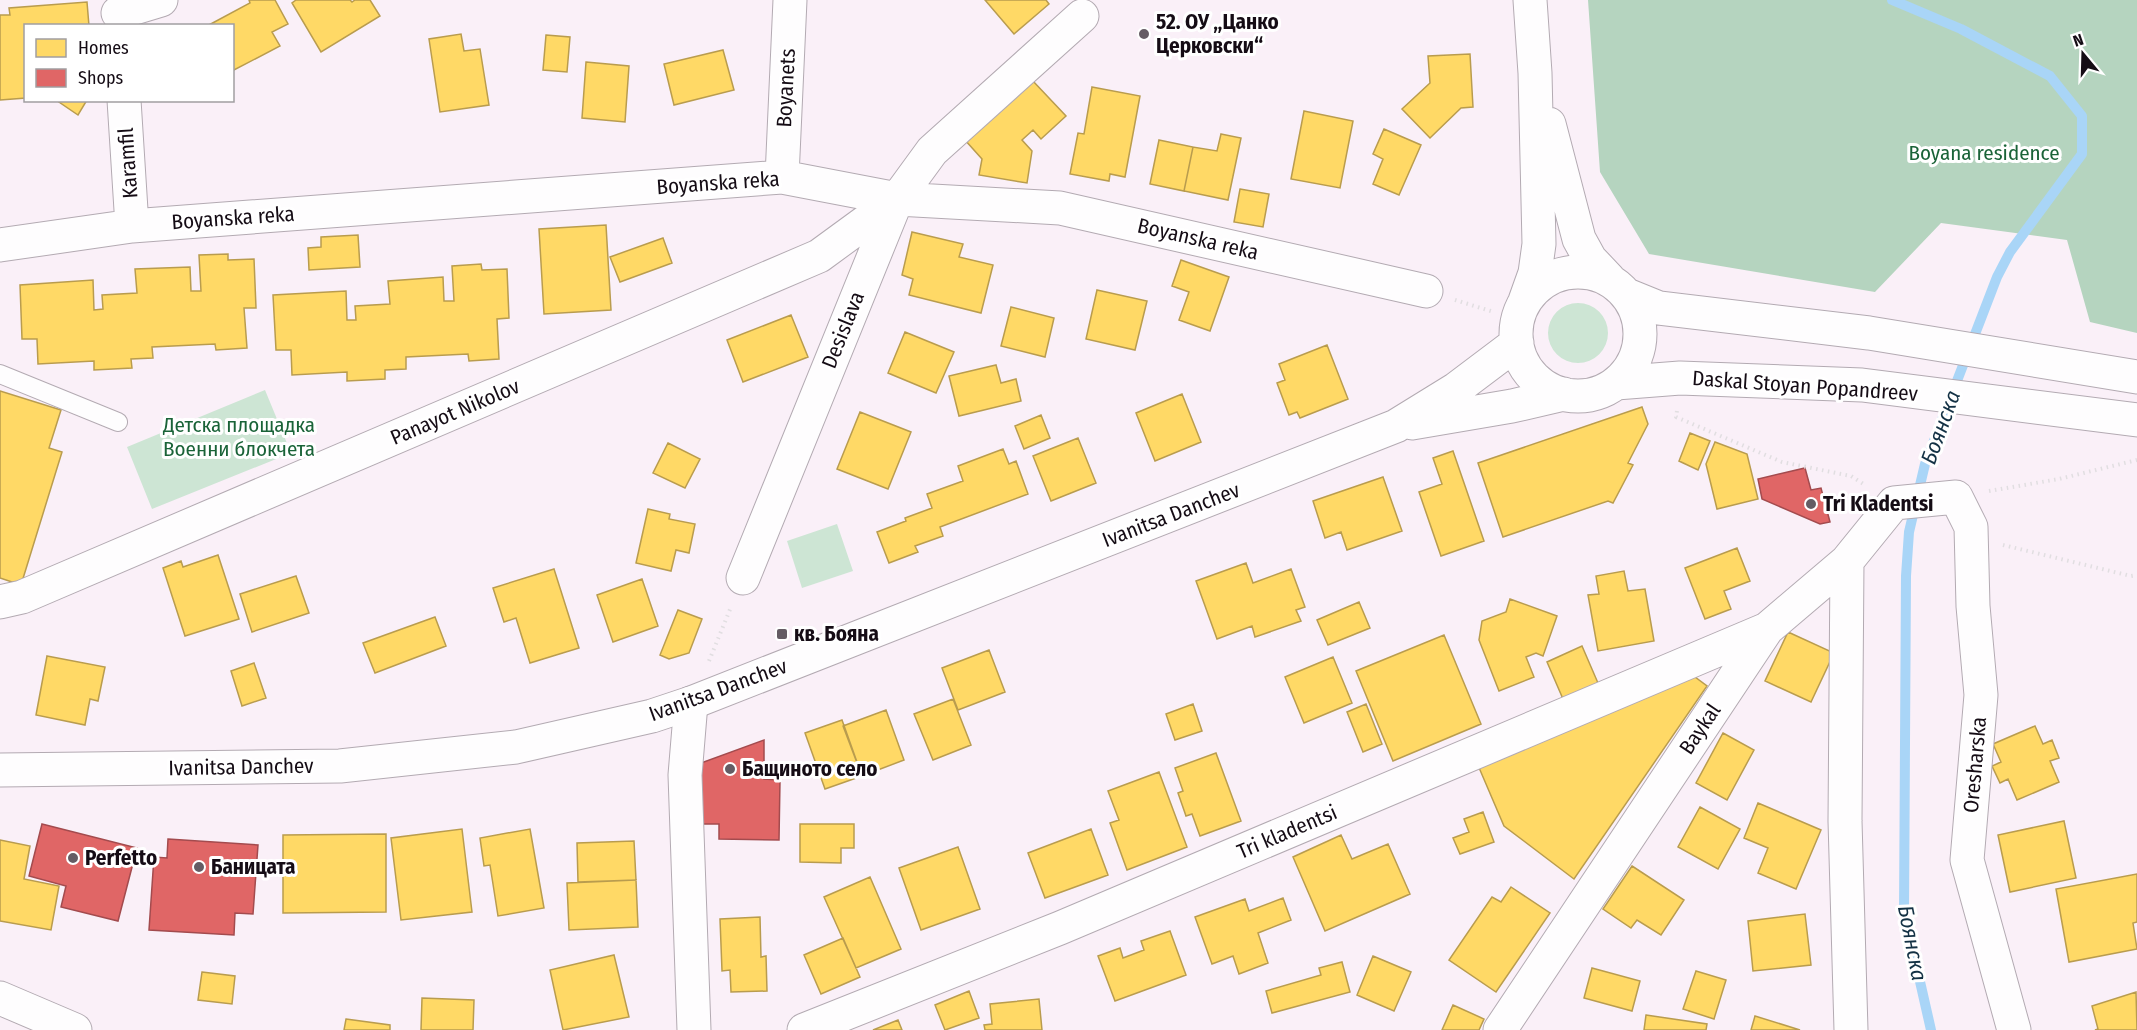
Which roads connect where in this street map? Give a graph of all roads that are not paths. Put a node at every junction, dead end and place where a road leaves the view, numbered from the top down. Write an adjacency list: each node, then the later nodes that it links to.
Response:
1 (161, 0): 4 (street)
2 (790, 0): 8 (street, Boyanets)
3 (1530, 0): 6 (street)
4 (118, 13)
5 (1082, 16): 9 (street, Desislava)
6 (1535, 74): 12 (street); 14 (street)
7 (124, 102): 10 (street, Karamfil)
8 (782, 177): 9 (street, Boyanska reka); 10 (street, Boyanska reka)
9 (897, 198): 13 (street, Boyanska reka); 25 (street, Desislava); 26 (street, Panayot Nikolov)
10 (132, 226): 11 (street, Boyanska reka)
11 (0, 245)
12 (1618, 287): 14 (street); 17 (street); 18 (street)
13 (1426, 291)
14 (1513, 307): 15 (street)
15 (1517, 343): 19 (street); 22 (street, Ivanitsa Danchev)
16 (0, 374): 21 (lane)
17 (2137, 376)
18 (1616, 383): 19 (street); 20 (street, Daskal Stoyan Popandreev)
19 (1564, 394): 22 (street, Ivanitsa Danchev)
20 (2137, 420)
21 (118, 422)
22 (1396, 426): 28 (street, Ivanitsa Danchev)
23 (1956, 497): 24 (street, Baykal); 36 (street, Oresharska)
24 (1847, 561): 27 (street, Baykal); 35 (street)
25 (743, 578)
26 (0, 602)
27 (1767, 628): 33 (street, Tri kladentsi); 34 (street, Baykal)
28 (692, 703): 29 (street, Ivanitsa Danchev); 32 (street)
29 (0, 770)
30 (0, 998): 31 (street)
31 (75, 1030)
32 (694, 1030)
33 (804, 1030)
34 (1500, 1030)
35 (1851, 1030)
36 (2014, 1030)

